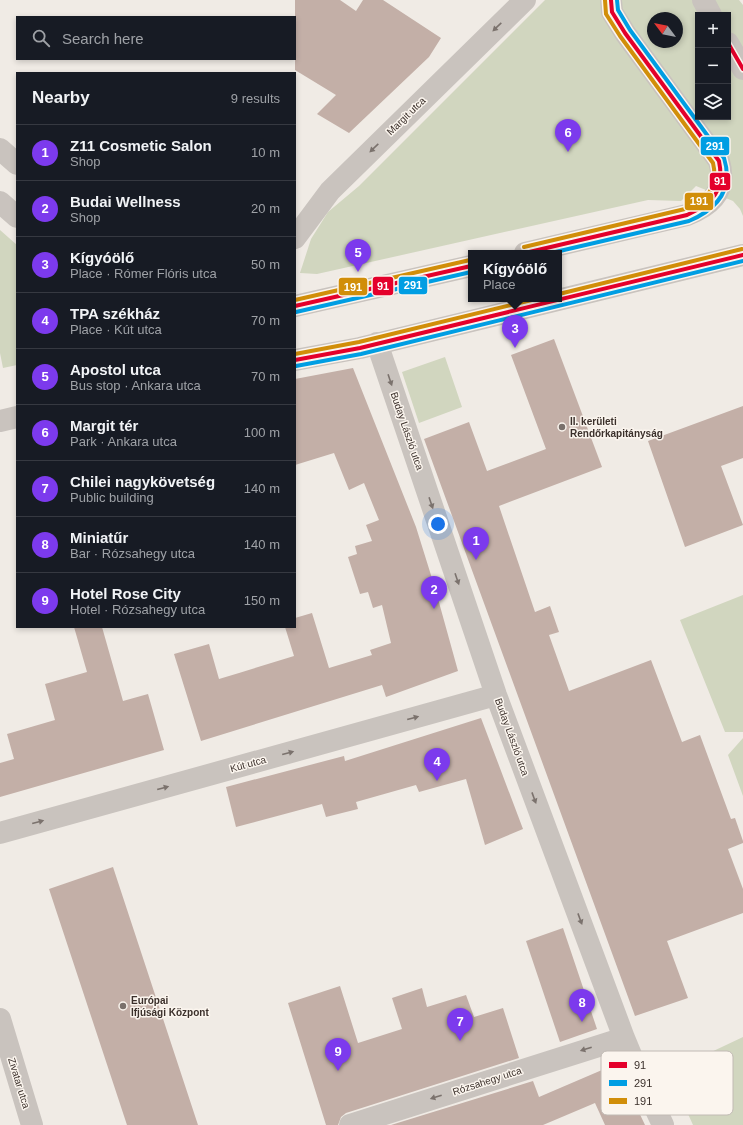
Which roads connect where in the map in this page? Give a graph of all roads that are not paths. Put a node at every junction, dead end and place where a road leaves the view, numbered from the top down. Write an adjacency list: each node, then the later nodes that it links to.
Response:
1 (525, 0): 11 (street, Margit utca, one-way to 11)
2 (611, 0): 12 (street)
3 (702, 0): 4 (street)
4 (709, 12)
5 (731, 48): 6 (street)
6 (743, 69)
7 (0, 149): 8 (street)
8 (16, 163)
9 (0, 202): 10 (street)
10 (16, 216)
11 (296, 237)
12 (538, 250)
13 (743, 255): 15 (street)
14 (468, 267): 17 (street)
15 (562, 299)
16 (548, 302): 18 (street)
17 (296, 306)
18 (377, 343): 19 (street); 22 (street, Buday László utca, one-way to 22)
19 (296, 360)
20 (16, 417): 21 (street)
21 (0, 421)
22 (496, 695): 23 (street, Kút utca, one-way to 22); 25 (street, Buday László utca, one-way to 25)
23 (0, 833)
24 (0, 1019): 28 (street, Zivatar utca)
25 (624, 1038): 26 (street, Buday László utca); 29 (street, Rózsahegy utca, one-way to 29)
26 (630, 1051)
27 (659, 1115): 30 (street, Buday László utca)
28 (32, 1125)
29 (350, 1125)
30 (663, 1125)

